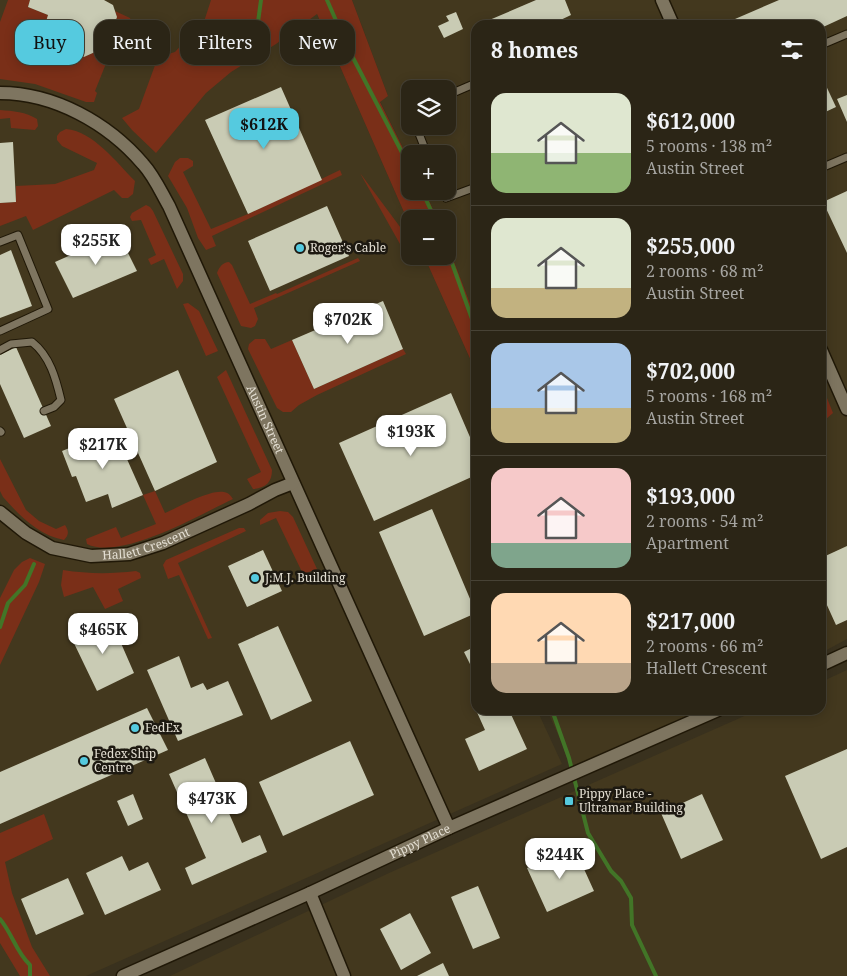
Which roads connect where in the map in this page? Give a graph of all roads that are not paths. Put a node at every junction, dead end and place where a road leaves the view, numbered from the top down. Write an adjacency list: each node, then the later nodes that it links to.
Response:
1 (662, 0): 2 (street)
2 (671, 20)
3 (847, 34): 4 (lane)
4 (826, 43)
5 (471, 85): 7 (lane)
6 (0, 92): 18 (street, Austin Street)
7 (456, 92)
8 (847, 157): 9 (lane)
9 (826, 166)
10 (471, 188): 11 (lane)
11 (456, 194)
12 (0, 242): 13 (lane)
13 (0, 330)
14 (0, 350): 17 (lane)
15 (826, 361): 16 (street)
16 (847, 409)
17 (44, 411)
18 (293, 483): 19 (street, Hallett Crescent); 23 (street, Austin Street)
19 (0, 512)
20 (847, 653): 21 (street)
21 (826, 663)
22 (706, 715): 23 (street, Pippy Place)
23 (449, 828): 24 (street, Pippy Place)
24 (310, 893): 25 (street, Pippy Place); 26 (street)
25 (123, 976)
26 (344, 976)

